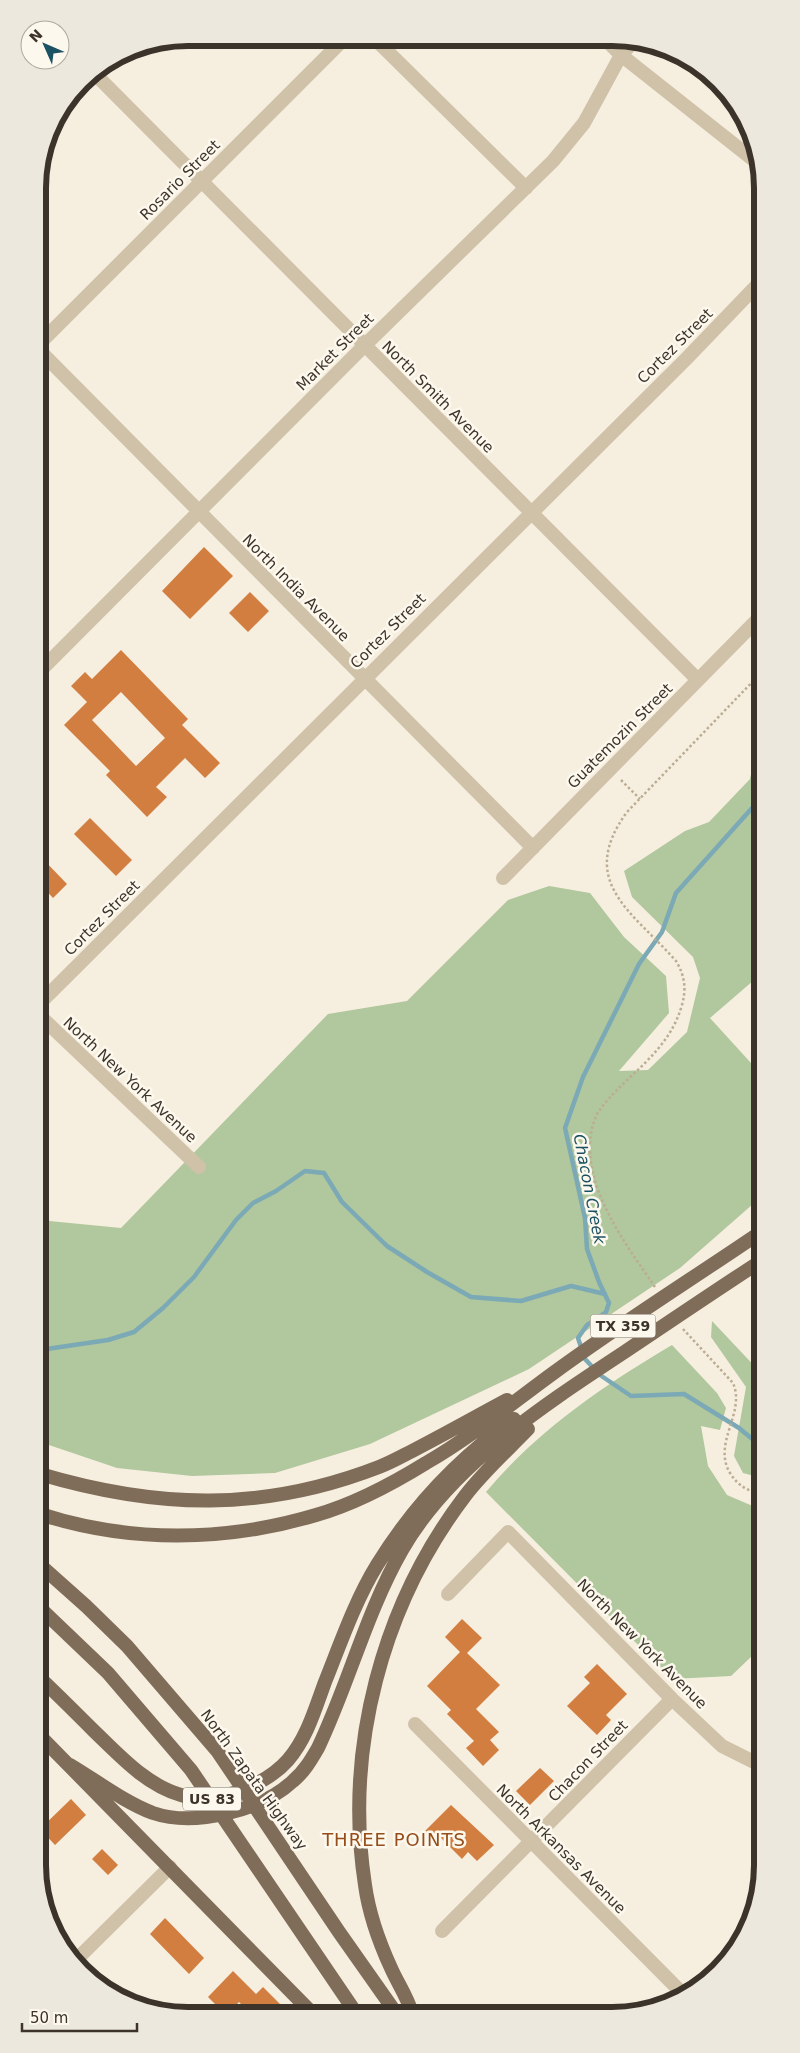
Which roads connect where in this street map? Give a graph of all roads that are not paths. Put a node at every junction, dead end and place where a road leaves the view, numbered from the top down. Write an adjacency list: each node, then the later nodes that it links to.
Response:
1 (336, 46): 8 (street, Rosario Street)
2 (382, 46): 9 (street)
3 (612, 46): 5 (street)
4 (629, 47): 5 (street, Market Street)
5 (621, 55): 7 (street); 9 (street, Market Street)
6 (99, 78): 8 (street, North Smith Avenue)
7 (750, 157)
8 (202, 181): 11 (street, Rosario Street); 12 (street, North Smith Avenue)
9 (526, 188): 12 (street, Market Street)
10 (754, 288): 15 (street, Cortez Street)
11 (47, 336)
12 (364, 346): 14 (street, Market Street); 15 (street, North Smith Avenue)
13 (47, 358): 14 (street, North India Avenue)
14 (198, 512): 17 (street, Market Street); 18 (street, North India Avenue)
15 (530, 513): 18 (street, Cortez Street); 19 (street, North Smith Avenue)
16 (754, 623): 19 (street, Guatemozin Street)
17 (47, 664)
18 (364, 678): 20 (street, North India Avenue); 22 (street, Cortez Street)
19 (698, 680): 20 (street, Guatemozin Street)
20 (533, 848): 21 (street, Guatemozin Street)
21 (502, 878)
22 (47, 996)
23 (46, 1022): 24 (street, North New York Avenue)
24 (200, 1167)
25 (753, 1237): 27 (main road, TX 359)
26 (753, 1266): 28 (main road, TX 359)
27 (553, 1373): 29 (main road); 30 (main road)
28 (565, 1391): 34 (main road); 39 (main road); 48 (main road)
29 (46, 1476)
30 (46, 1516)
31 (46, 1571): 47 (main road, North Zapata Highway / US 83)
32 (448, 1594): 35 (street, North New York Avenue)
33 (46, 1614): 46 (main road, US 83)
34 (46, 1684)
35 (672, 1699): 38 (street, North New York Avenue); 40 (street, Chacon Street)
36 (415, 1724): 40 (street, North Arkansas Avenue)
37 (46, 1742): 39 (main road)
38 (753, 1762)
39 (70, 1765): 41 (main road)
40 (532, 1842): 42 (street, Chacon Street); 44 (street, North Arkansas Avenue)
41 (170, 1867): 43 (street); 45 (main road)
42 (442, 1931)
43 (79, 1957)
44 (679, 1990)
45 (306, 2007)
46 (352, 2007)
47 (392, 2007)
48 (410, 2007)

